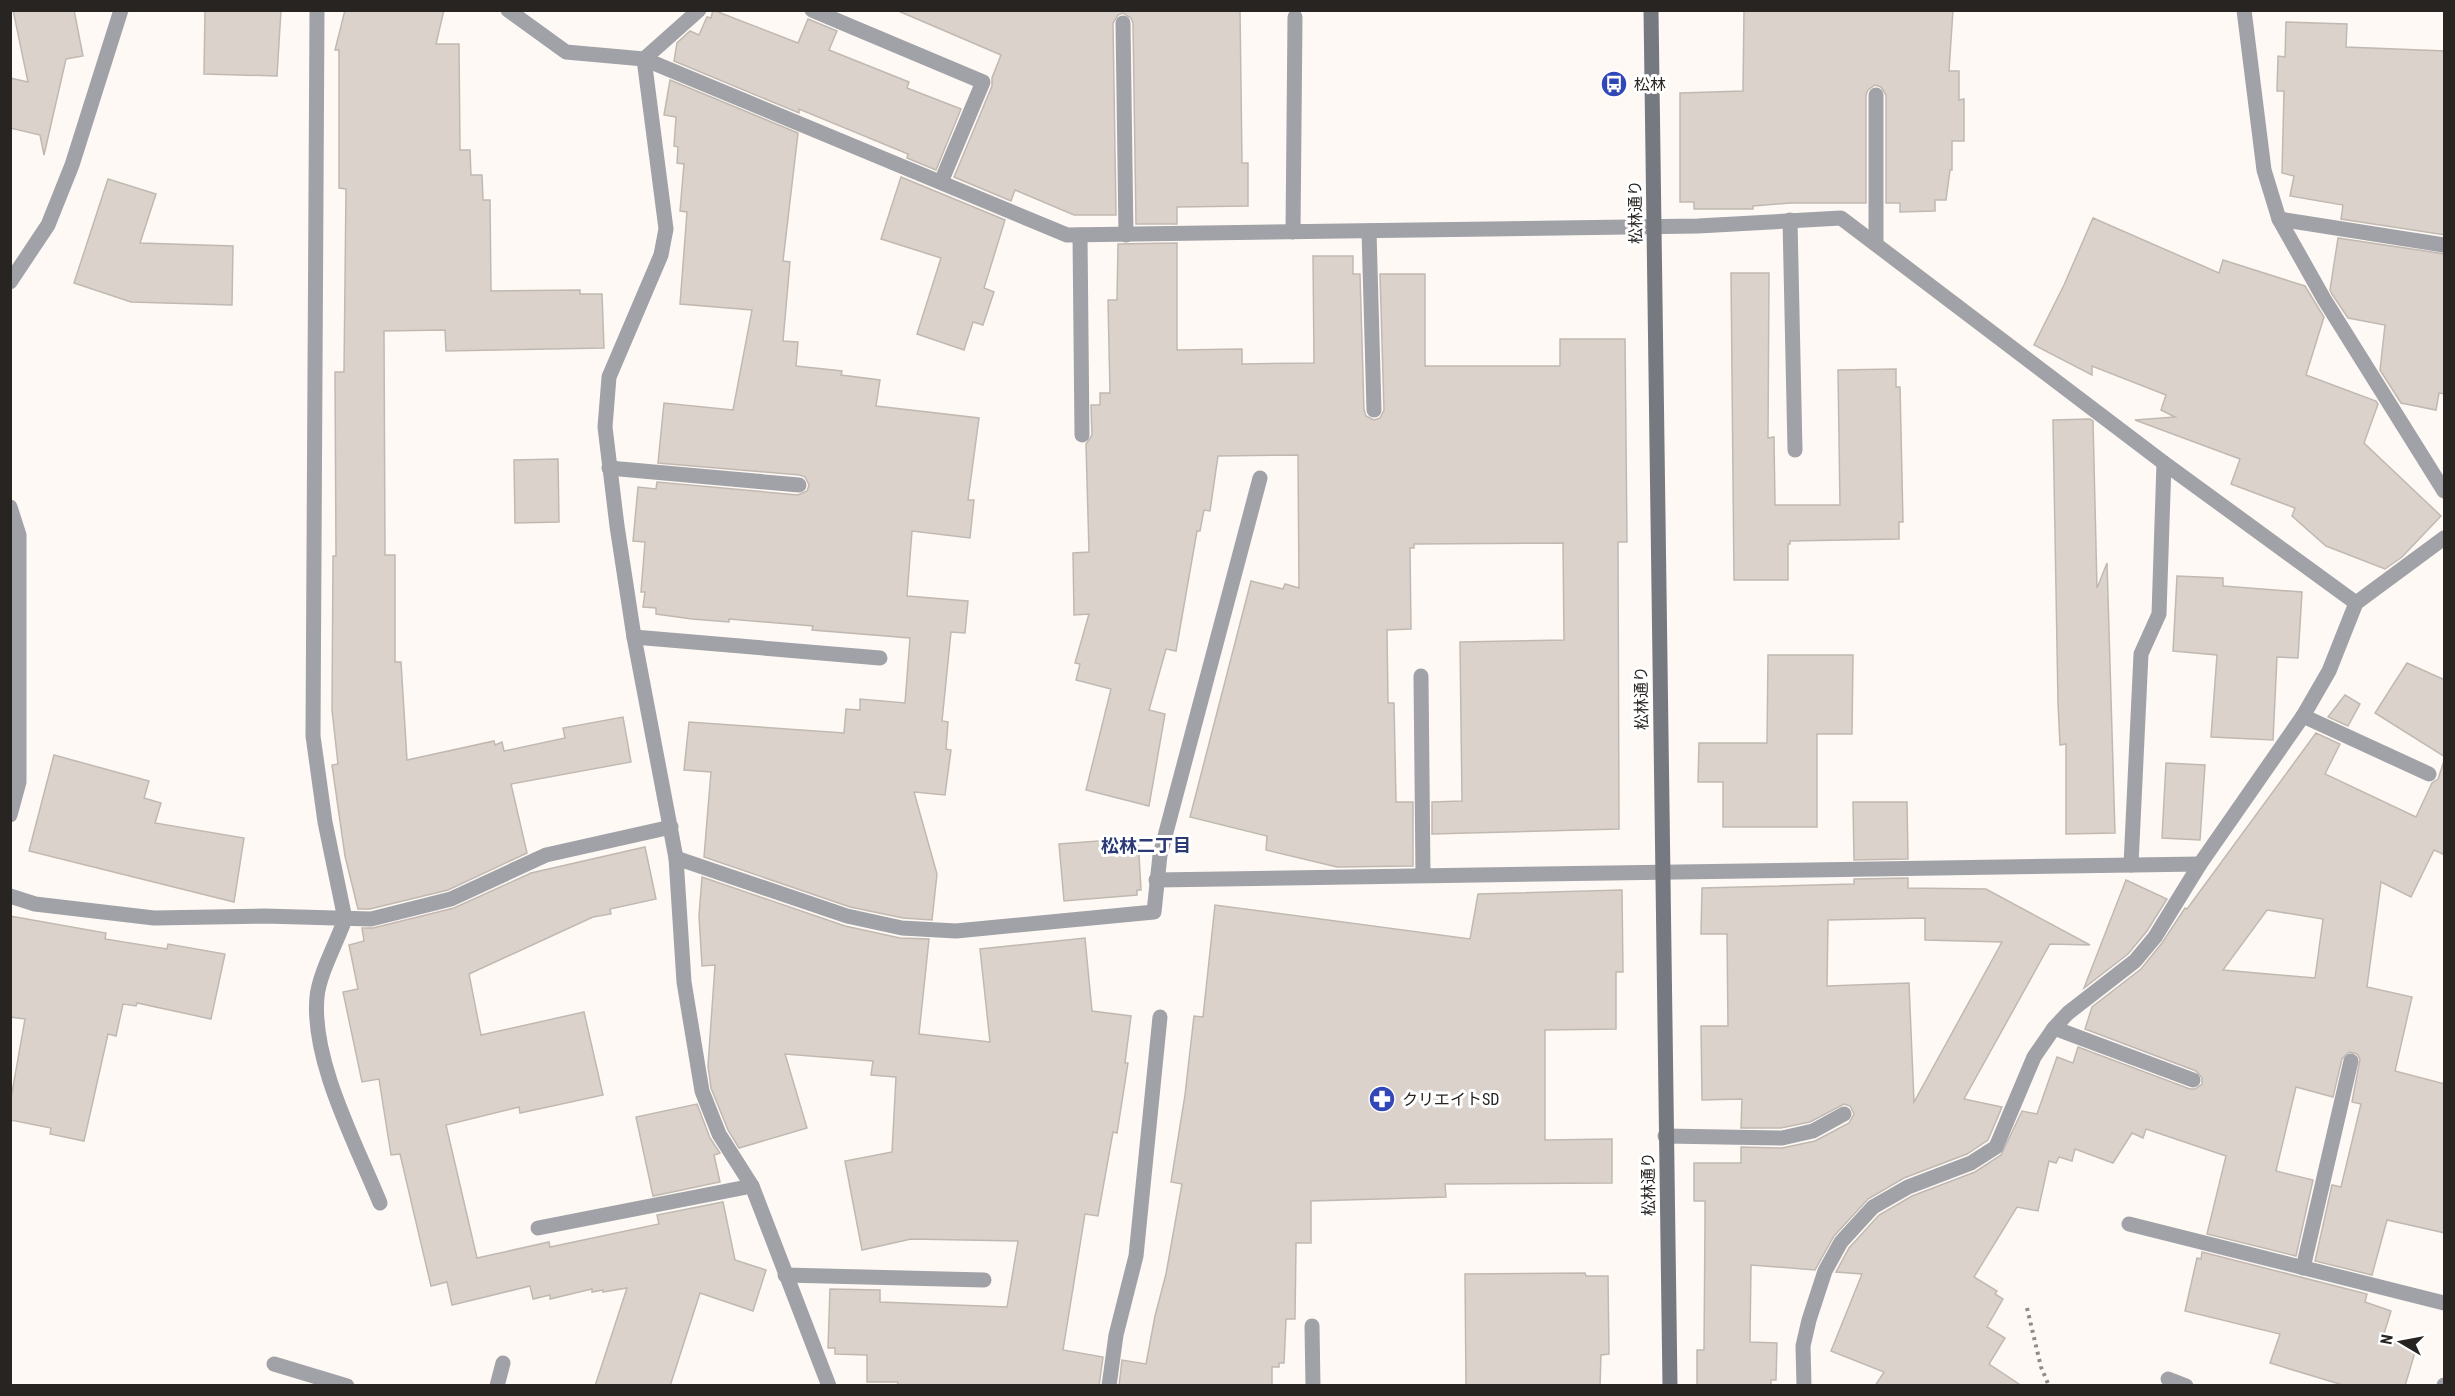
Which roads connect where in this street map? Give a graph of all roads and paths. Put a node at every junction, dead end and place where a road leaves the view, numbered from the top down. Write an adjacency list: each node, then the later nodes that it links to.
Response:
1 (121, 10): 22 (street)
2 (317, 10): 49 (street)
3 (508, 10): 10 (street)
4 (699, 10): 10 (street)
5 (812, 10): 12 (street)
6 (1651, 10): 15 (street, 松林通り)
7 (2244, 10): 13 (street)
8 (1295, 17): 17 (street)
9 (1123, 23): 19 (street)
10 (644, 59): 12 (street); 27 (street)
11 (1876, 95): 20 (street)
12 (941, 182): 18 (street)
13 (2279, 219): 21 (street); 30 (street)
14 (1790, 220): 15 (street); 20 (street); 25 (street)
15 (1653, 226): 16 (street); 45 (street, 松林通り)
16 (1369, 231): 17 (street); 23 (street)
17 (1293, 232): 19 (street)
18 (1080, 235): 19 (street); 24 (street)
19 (1126, 235)
20 (1876, 244): 26 (street)
21 (2445, 245)
22 (10, 282)
23 (1374, 410)
24 (1082, 435)
25 (1795, 450)
26 (2164, 463): 33 (street); 44 (street)
27 (609, 468): 29 (street); 34 (street)
28 (1260, 478): 47 (street)
29 (799, 485)
30 (2445, 490)
31 (10, 507): 37 (street)
32 (2445, 538): 33 (street)
33 (2356, 603): 38 (street)
34 (634, 637): 35 (street); 41 (street)
35 (880, 658)
36 (1421, 676): 46 (street)
37 (14, 699): 40 (street)
38 (2303, 716): 39 (street); 43 (street)
39 (2429, 774)
40 (10, 815)
41 (671, 828): 42 (street); 49 (street)
42 (676, 858): 47 (street); 56 (street)
43 (2200, 864): 44 (street); 51 (street)
44 (2131, 865): 45 (street)
45 (1661, 871): 46 (street); 55 (street, 松林通り)
46 (1423, 875): 47 (street)
47 (1156, 880)
48 (10, 896): 49 (street)
49 (345, 919): 57 (street)
50 (1161, 1017): 72 (street)
51 (2054, 1028): 53 (street); 75 (street)
52 (2351, 1061): 60 (street)
53 (2193, 1080)
54 (1844, 1114): 55 (street)
55 (1665, 1136): 74 (street, 松林通り)
56 (752, 1186): 59 (street); 61 (street)
57 (380, 1203)
58 (2129, 1224): 60 (street)
59 (538, 1228)
60 (2303, 1268): 63 (street)
61 (786, 1275): 62 (street); 71 (street)
62 (984, 1280)
63 (2445, 1303)
64 (2026, 1308): 76 (path)
65 (1312, 1326): 73 (street)
66 (503, 1363): 70 (street)
67 (274, 1364): 69 (street)
68 (2168, 1379): 77 (street)
69 (347, 1386)
70 (497, 1386)
71 (829, 1386)
72 (1109, 1386)
73 (1313, 1386)
74 (1670, 1386)
75 (1804, 1386)
76 (2049, 1386)
77 (2186, 1386)

